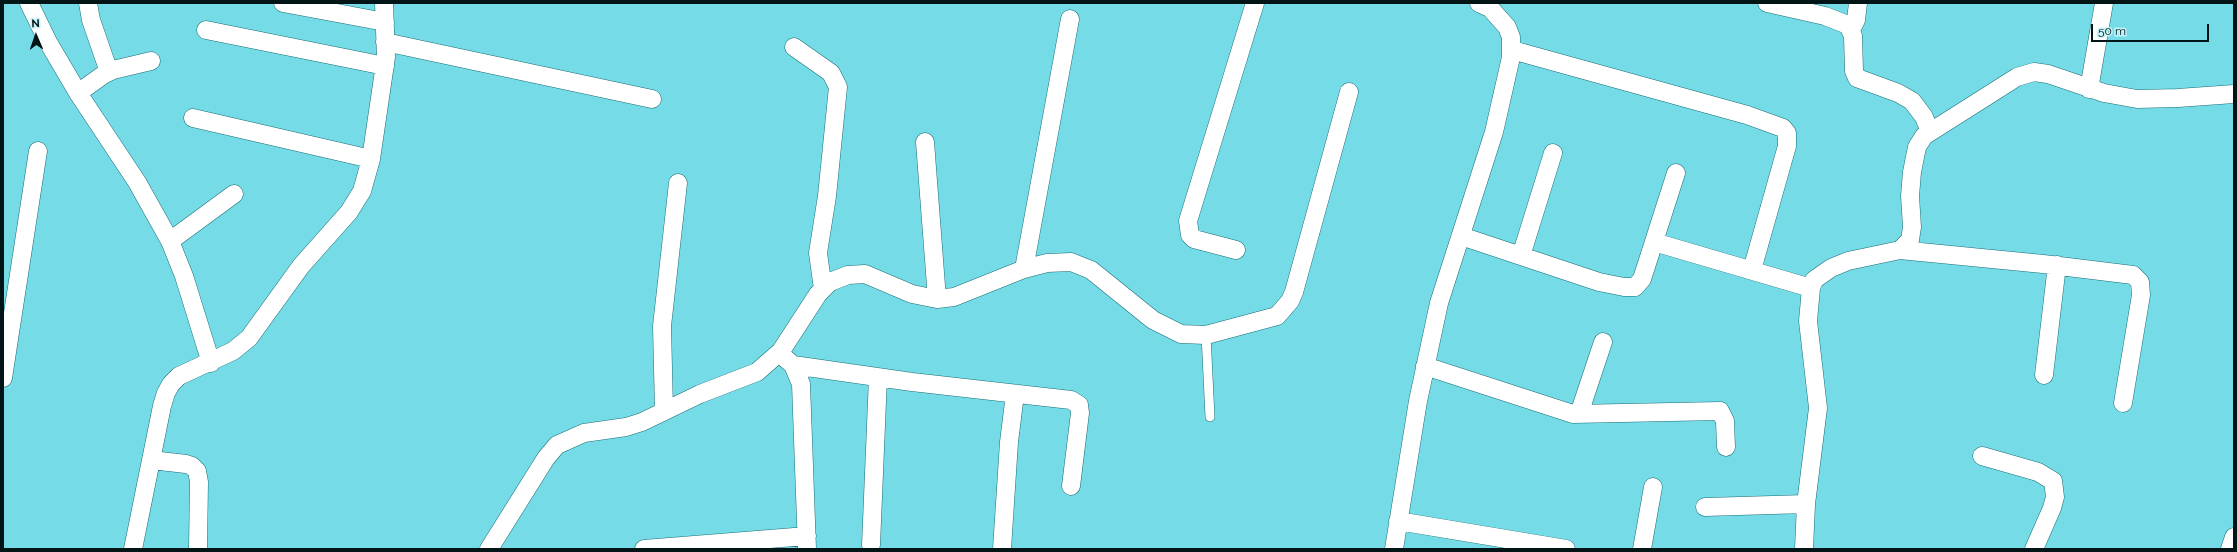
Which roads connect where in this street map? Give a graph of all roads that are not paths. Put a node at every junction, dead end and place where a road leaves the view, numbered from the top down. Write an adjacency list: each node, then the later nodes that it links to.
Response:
1 (29, 3): 22 (street)
2 (88, 3): 19 (street)
3 (283, 3): 11 (street)
4 (384, 3): 11 (street)
5 (1255, 3): 37 (street)
6 (1479, 3): 16 (street)
7 (1767, 3): 13 (street)
8 (1858, 3): 13 (street)
9 (2104, 3): 20 (street)
10 (1070, 19): 41 (street)
11 (385, 22): 14 (street)
12 (206, 30): 18 (street)
13 (1851, 30): 26 (street)
14 (385, 42): 18 (street); 24 (street)
15 (794, 47): 44 (street)
16 (1512, 50): 34 (street); 42 (street)
17 (151, 61): 19 (street)
18 (385, 66): 30 (street)
19 (109, 72): 22 (street)
20 (2089, 89): 23 (street); 26 (street)
21 (1349, 92): 46 (street)
22 (78, 93): 35 (street)
23 (2234, 94)
24 (652, 99)
25 (192, 118): 30 (street)
26 (1930, 132): 38 (street)
27 (925, 142): 45 (street)
28 (38, 151): 54 (street)
29 (1553, 153): 39 (street)
30 (371, 159): 49 (street)
31 (1676, 172): 36 (street)
32 (678, 183): 57 (street)
33 (234, 194): 35 (street)
34 (1461, 236): 39 (street); 51 (street)
35 (170, 241): 49 (street)
36 (1654, 242): 39 (street); 42 (street)
37 (1236, 250)
38 (1900, 250): 40 (street); 43 (street)
39 (1521, 256)
40 (2058, 265): 52 (street); 56 (street)
41 (1024, 269): 45 (street); 46 (street)
42 (1752, 270): 43 (street)
43 (1811, 288): 65 (street)
44 (823, 289): 45 (street); 48 (street)
45 (937, 299)
46 (1206, 335): 59 (lane)
47 (1603, 342): 58 (street)
48 (778, 355): 50 (street); 57 (street)
49 (211, 363): 62 (street)
50 (794, 365): 53 (street); 69 (street)
51 (1425, 366): 58 (street); 67 (street)
52 (2044, 375)
53 (878, 377): 55 (street); 70 (street)
54 (3, 378)
55 (1015, 394): 63 (street); 76 (street)
56 (2123, 403)
57 (664, 411): 74 (street)
58 (1580, 414): 60 (street)
59 (1210, 417)
60 (1726, 447)
61 (1982, 456): 71 (street)
62 (151, 460): 72 (street); 73 (street)
63 (1071, 486)
64 (1652, 487): 79 (street)
65 (1806, 504): 66 (street); 80 (street)
66 (1705, 507)
67 (1398, 521): 77 (street); 78 (street)
68 (2234, 537): 81 (street)
69 (807, 543): 75 (street)
70 (871, 545)
71 (2039, 548)
72 (133, 549)
73 (198, 549)
74 (490, 549)
75 (644, 549)
76 (1002, 549)
77 (1394, 549)
78 (1566, 549)
79 (1642, 549)
80 (1804, 549)
81 (2230, 549)

